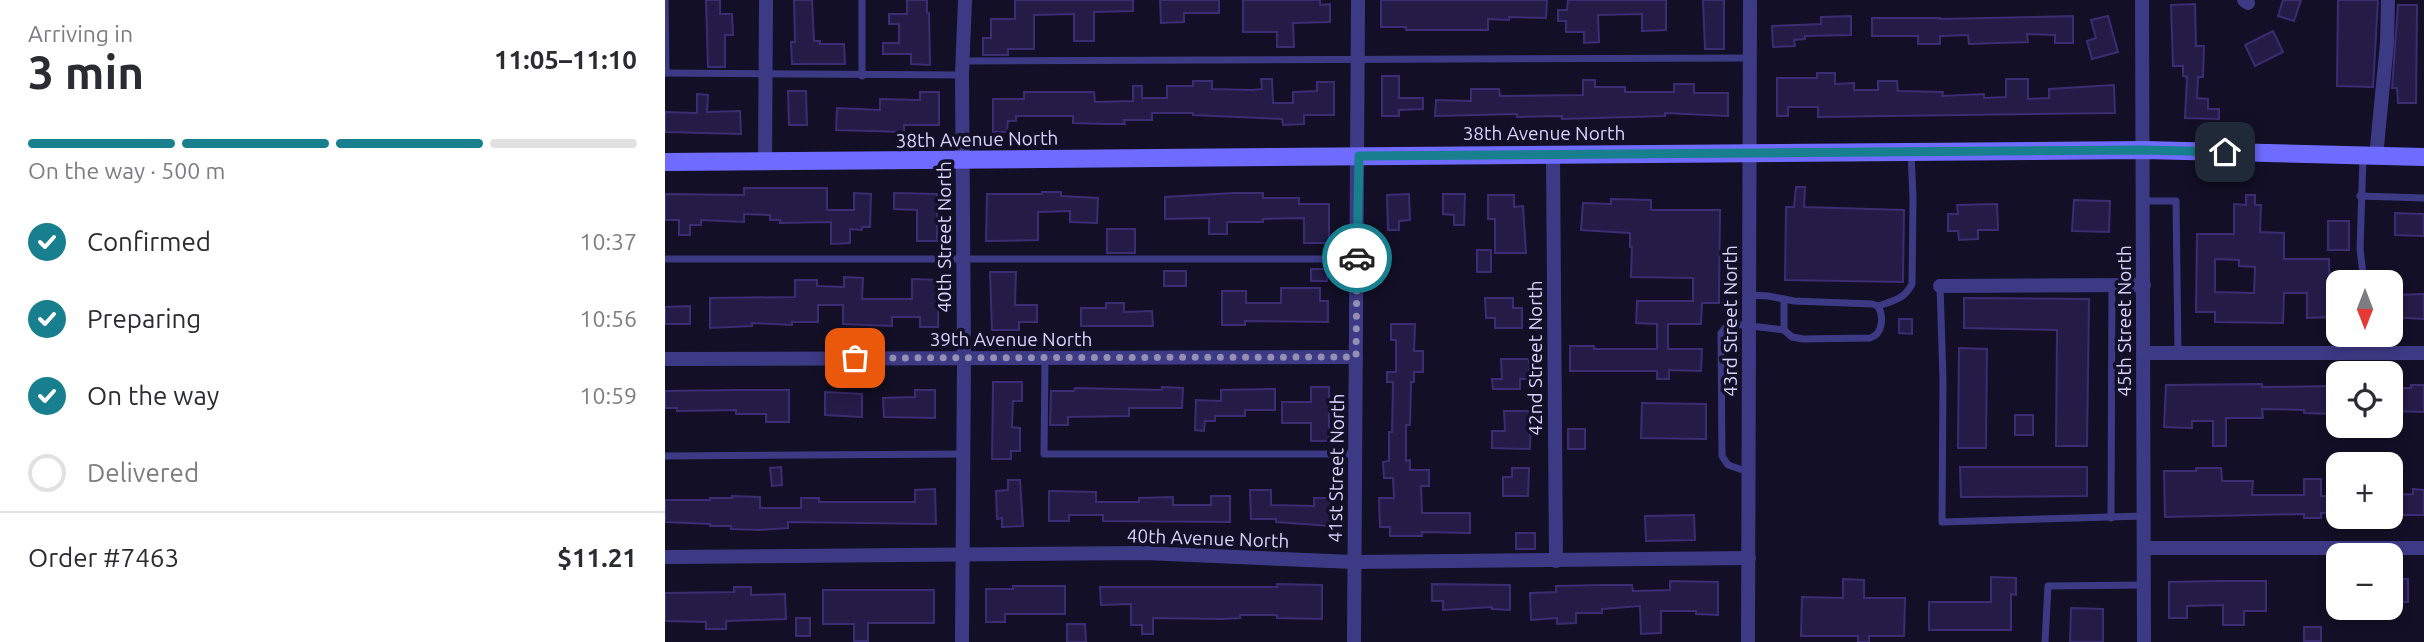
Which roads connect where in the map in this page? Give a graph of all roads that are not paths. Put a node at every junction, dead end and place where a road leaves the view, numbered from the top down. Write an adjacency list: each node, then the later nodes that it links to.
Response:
1 (665, 0): 12 (lane)
2 (766, 0): 13 (street)
3 (862, 0): 14 (lane)
4 (965, 0): 11 (street, 40th Street North)
5 (1358, 0): 10 (street, 41st Street North)
6 (1750, 0): 9 (street, 43rd Street North)
7 (2142, 0): 15 (street, 45th Street North)
8 (2388, 0): 20 (street)
9 (1750, 58): 10 (lane); 17 (street, 43rd Street North)
10 (1358, 59): 11 (lane); 19 (street, 41st Street North)
11 (963, 68): 14 (lane); 22 (street, 40th Street North)
12 (665, 74): 13 (lane)
13 (766, 74): 14 (lane); 24 (street)
14 (862, 76)
15 (2144, 150): 16 (main road, 38th Avenue North); 20 (main road, 38th Avenue North); 27 (street, 45th Street North)
16 (1911, 152): 17 (main road, 38th Avenue North); 37 (lane)
17 (1749, 153): 18 (main road, 38th Avenue North); 35 (street, 43rd Street North)
18 (1553, 154): 19 (main road, 38th Avenue North); 60 (street, 42nd Street North)
19 (1359, 156): 22 (main road, 38th Avenue North); 30 (street, 41st Street North)
20 (2370, 157): 21 (main road, 38th Avenue North); 25 (lane)
21 (2424, 157)
22 (963, 160): 24 (main road, 38th Avenue North); 28 (street, 40th Street North)
23 (665, 162): 24 (main road, 38th Avenue North)
24 (765, 163)
25 (2360, 196): 26 (lane); 31 (lane)
26 (2424, 198)
27 (2144, 201): 33 (street, 45th Street North); 42 (lane)
28 (963, 258): 29 (lane); 30 (lane); 46 (street, 40th Street North)
29 (665, 259)
30 (1357, 259): 45 (street, 41st Street North)
31 (2363, 270)
32 (2112, 285): 33 (street); 34 (street); 54 (lane)
33 (2144, 285): 41 (street, 45th Street North)
34 (1940, 286): 54 (lane)
35 (1749, 295): 36 (lane); 38 (street, 43rd Street North)
36 (1784, 299): 37 (lane); 39 (lane)
37 (1878, 306): 39 (lane)
38 (1749, 325): 39 (lane); 52 (street, 43rd Street North); 52 (lane)
39 (1784, 330)
40 (2366, 347): 43 (lane)
41 (2143, 353): 42 (street); 53 (street, 45th Street North)
42 (2178, 353): 43 (street)
43 (2366, 353): 44 (street)
44 (2424, 353)
45 (1356, 357): 47 (street, 39th Avenue North); 50 (street, 41st Street North)
46 (964, 358): 47 (street, 39th Avenue North); 48 (street, 39th Avenue North); 49 (street, 40th Street North)
47 (1045, 358): 50 (lane)
48 (665, 359)
49 (964, 454): 51 (lane); 57 (street, 40th Street North)
50 (1355, 454): 61 (street, 41st Street North)
51 (665, 456)
52 (1749, 472): 59 (street, 43rd Street North)
53 (2144, 516): 54 (lane); 55 (street, 45th Street North)
54 (2111, 518)
55 (2144, 548): 56 (street); 62 (street, 45th Street North)
56 (2424, 548)
57 (963, 555): 58 (street, 40th Avenue North); 61 (street, 40th Avenue North); 63 (street, 40th Street North)
58 (665, 557)
59 (1749, 558): 60 (street, 40th Avenue North); 65 (street, 43rd Street North)
60 (1556, 561): 61 (street, 40th Avenue North)
61 (1354, 562): 64 (street, 41st Street North)
62 (2144, 585): 66 (lane); 67 (street, 45th Street North)
63 (963, 642)
64 (1354, 642)
65 (1748, 642)
66 (2045, 642)
67 (2144, 642)

